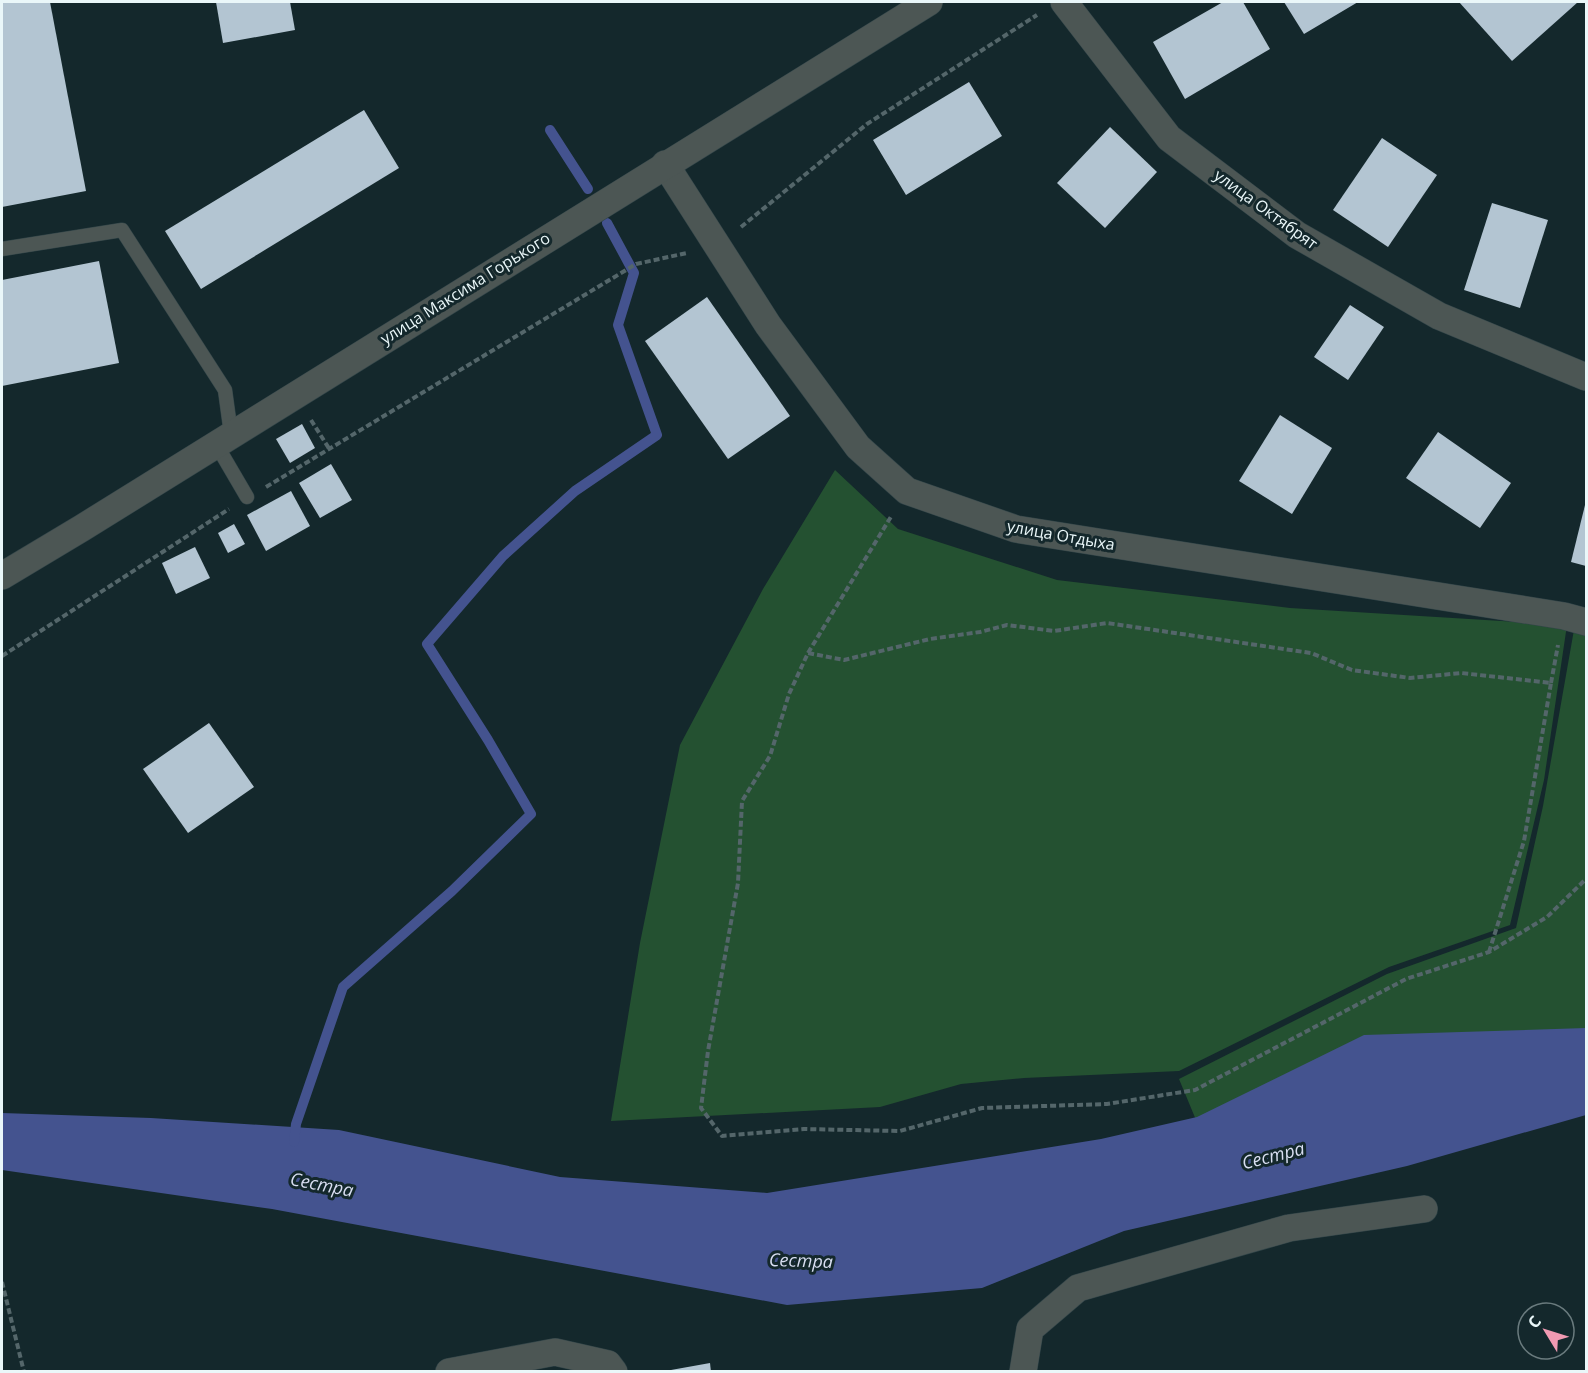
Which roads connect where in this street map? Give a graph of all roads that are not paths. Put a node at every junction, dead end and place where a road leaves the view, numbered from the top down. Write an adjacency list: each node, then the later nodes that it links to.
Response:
1 (929, 2): 3 (street, улица Максима Горького)
2 (1064, 2): 5 (street, улица Октябрят)
3 (665, 164): 6 (street, улица Максима Горького); 9 (street, улица Отдыха)
4 (2, 249): 6 (lane)
5 (1587, 377)
6 (224, 439): 7 (lane); 8 (street, улица Максима Горького)
7 (247, 497)
8 (2, 576)
9 (1576, 619)
10 (1424, 1209): 13 (street)
11 (449, 1371): 12 (street)
12 (614, 1371)
13 (1023, 1371)

